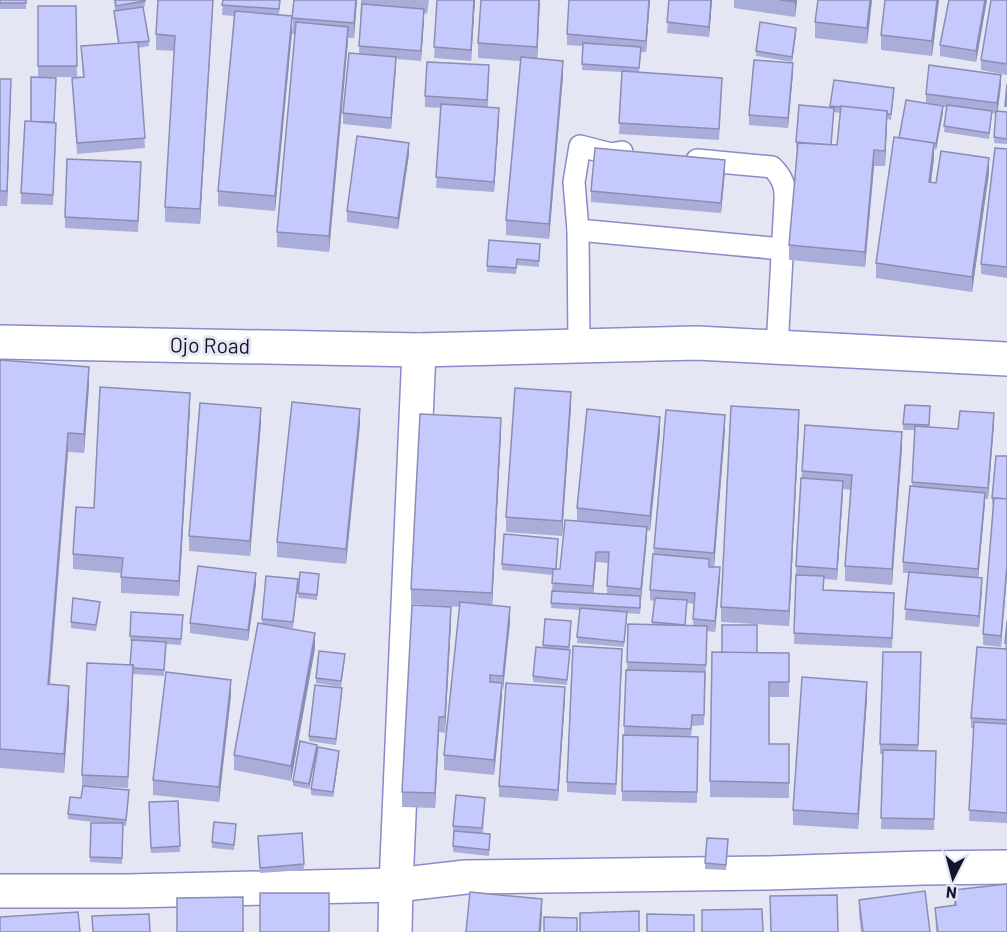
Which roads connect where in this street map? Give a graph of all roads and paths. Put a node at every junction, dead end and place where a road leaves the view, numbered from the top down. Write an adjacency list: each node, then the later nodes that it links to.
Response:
1 (642, 154): 3 (lane)
2 (677, 158): 4 (lane)
3 (578, 230): 4 (lane); 6 (lane)
4 (782, 249): 7 (lane)
5 (0, 342): 8 (street, Ojo Road)
6 (579, 346): 7 (street, Ojo Road); 8 (street, Ojo Road)
7 (777, 348): 9 (street, Ojo Road)
8 (419, 350): 11 (street)
9 (1007, 359)
10 (1007, 867): 11 (street)
11 (396, 885): 12 (street); 13 (street)
12 (0, 891)
13 (396, 932)

